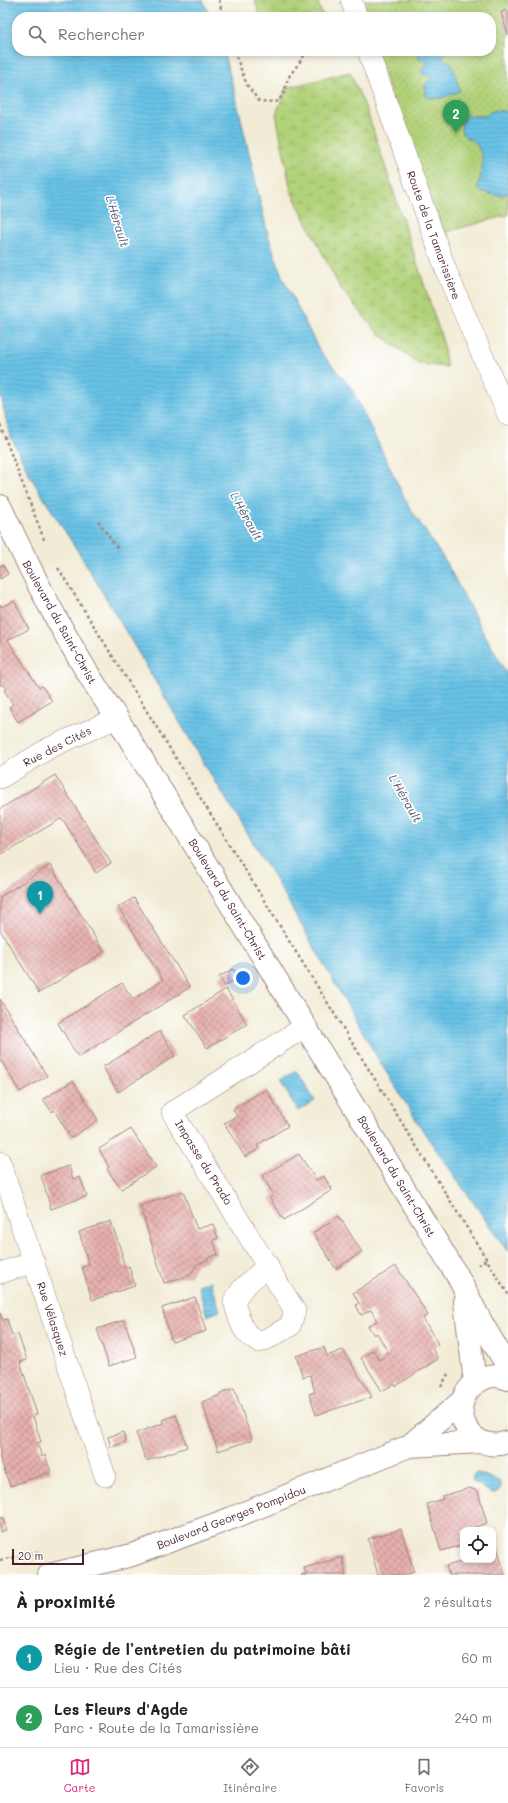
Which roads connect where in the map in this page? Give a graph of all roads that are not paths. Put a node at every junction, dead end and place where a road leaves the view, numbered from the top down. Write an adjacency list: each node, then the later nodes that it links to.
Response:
1 (351, 0): 2 (street)
2 (355, 12)
3 (370, 56): 4 (street, Route de la Tamarissière)
4 (508, 415)
5 (0, 506): 6 (street, Boulevard du Saint-Christ)
6 (117, 718): 7 (street, Rue des Cités); 8 (street, Boulevard du Saint-Christ)
7 (0, 778)
8 (306, 1026): 11 (street, Impasse du Prado); 13 (street, Boulevard du Saint-Christ)
9 (0, 1162): 10 (street, Rue Vélasquez)
10 (34, 1262): 12 (street); 20 (street, Rue Vélasquez)
11 (268, 1265)
12 (0, 1273)
13 (461, 1283): 14 (street, Boulevard du Saint-Christ); 16 (street, Boulevard du Saint-Christ)
14 (508, 1367)
15 (508, 1379): 16 (street)
16 (475, 1383): 17 (street, Boulevard Georges Pompidou)
17 (462, 1401): 18 (street); 19 (street, Boulevard Georges Pompidou)
18 (500, 1445): 19 (street, Boulevard Georges Pompidou)
19 (409, 1446): 21 (street, Boulevard Georges Pompidou)
20 (105, 1476)
21 (49, 1575)

